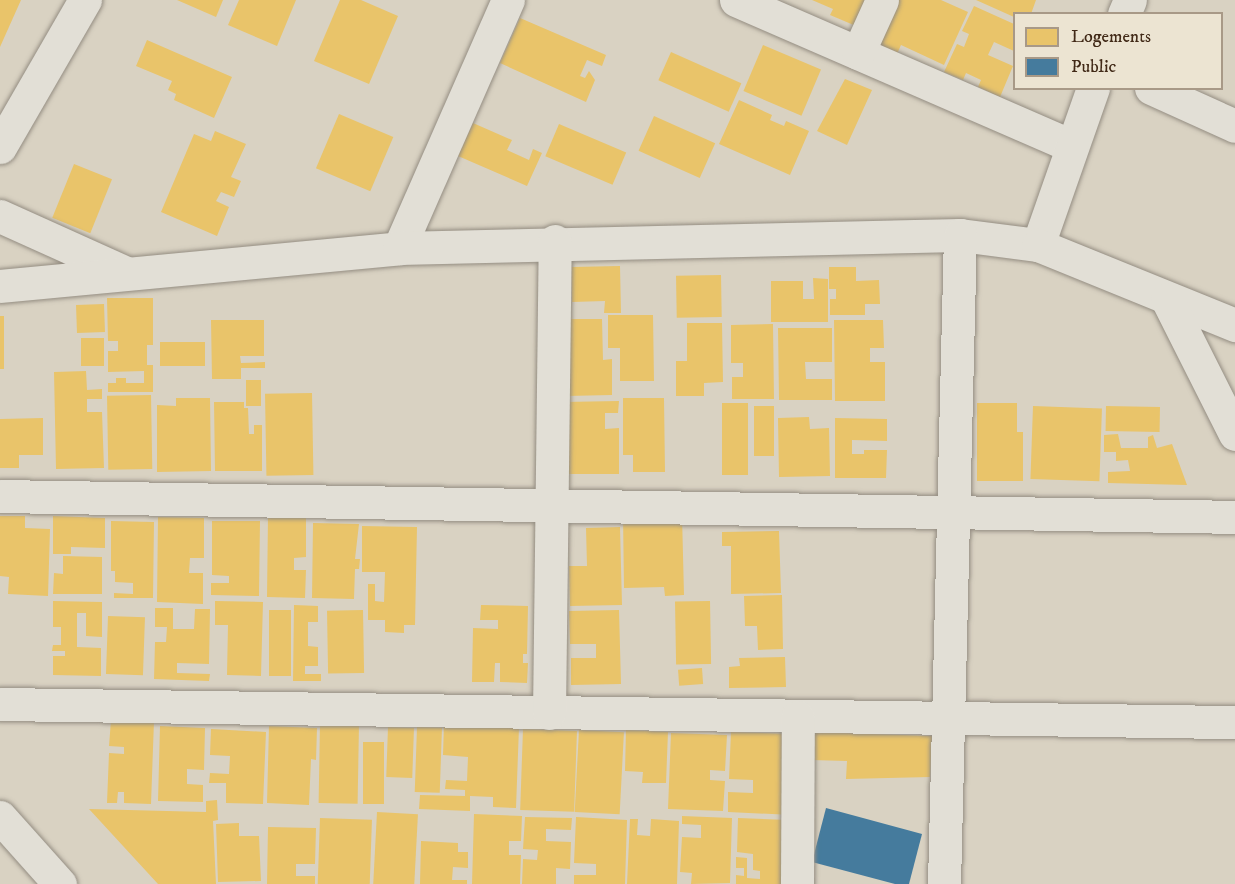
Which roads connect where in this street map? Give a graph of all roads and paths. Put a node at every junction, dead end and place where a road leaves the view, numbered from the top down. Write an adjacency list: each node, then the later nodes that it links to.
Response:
1 (85, 0): 10 (street)
2 (508, 0): 15 (street)
3 (736, 0): 5 (street)
4 (882, 0): 5 (street)
5 (858, 53): 9 (street)
6 (1092, 90): 9 (street)
7 (1155, 90): 8 (street)
8 (1235, 126)
9 (1070, 146): 14 (street)
10 (0, 147)
11 (0, 216): 16 (street)
12 (960, 235): 13 (street); 14 (street); 23 (street)
13 (555, 241): 15 (street); 22 (street)
14 (1038, 245): 18 (street)
15 (399, 248): 16 (street)
16 (128, 274): 17 (street)
17 (0, 286)
18 (1167, 299): 19 (street); 20 (street)
19 (1235, 325)
20 (1235, 434)
21 (0, 496): 22 (street)
22 (552, 505): 23 (street); 26 (street)
23 (952, 512): 24 (street); 28 (street)
24 (1235, 517)
25 (0, 704): 26 (street)
26 (549, 712): 27 (street)
27 (798, 717): 28 (street); 32 (street)
28 (948, 718): 29 (street); 33 (street)
29 (1235, 722)
30 (0, 817): 31 (street)
31 (60, 884)
32 (797, 884)
33 (944, 884)

